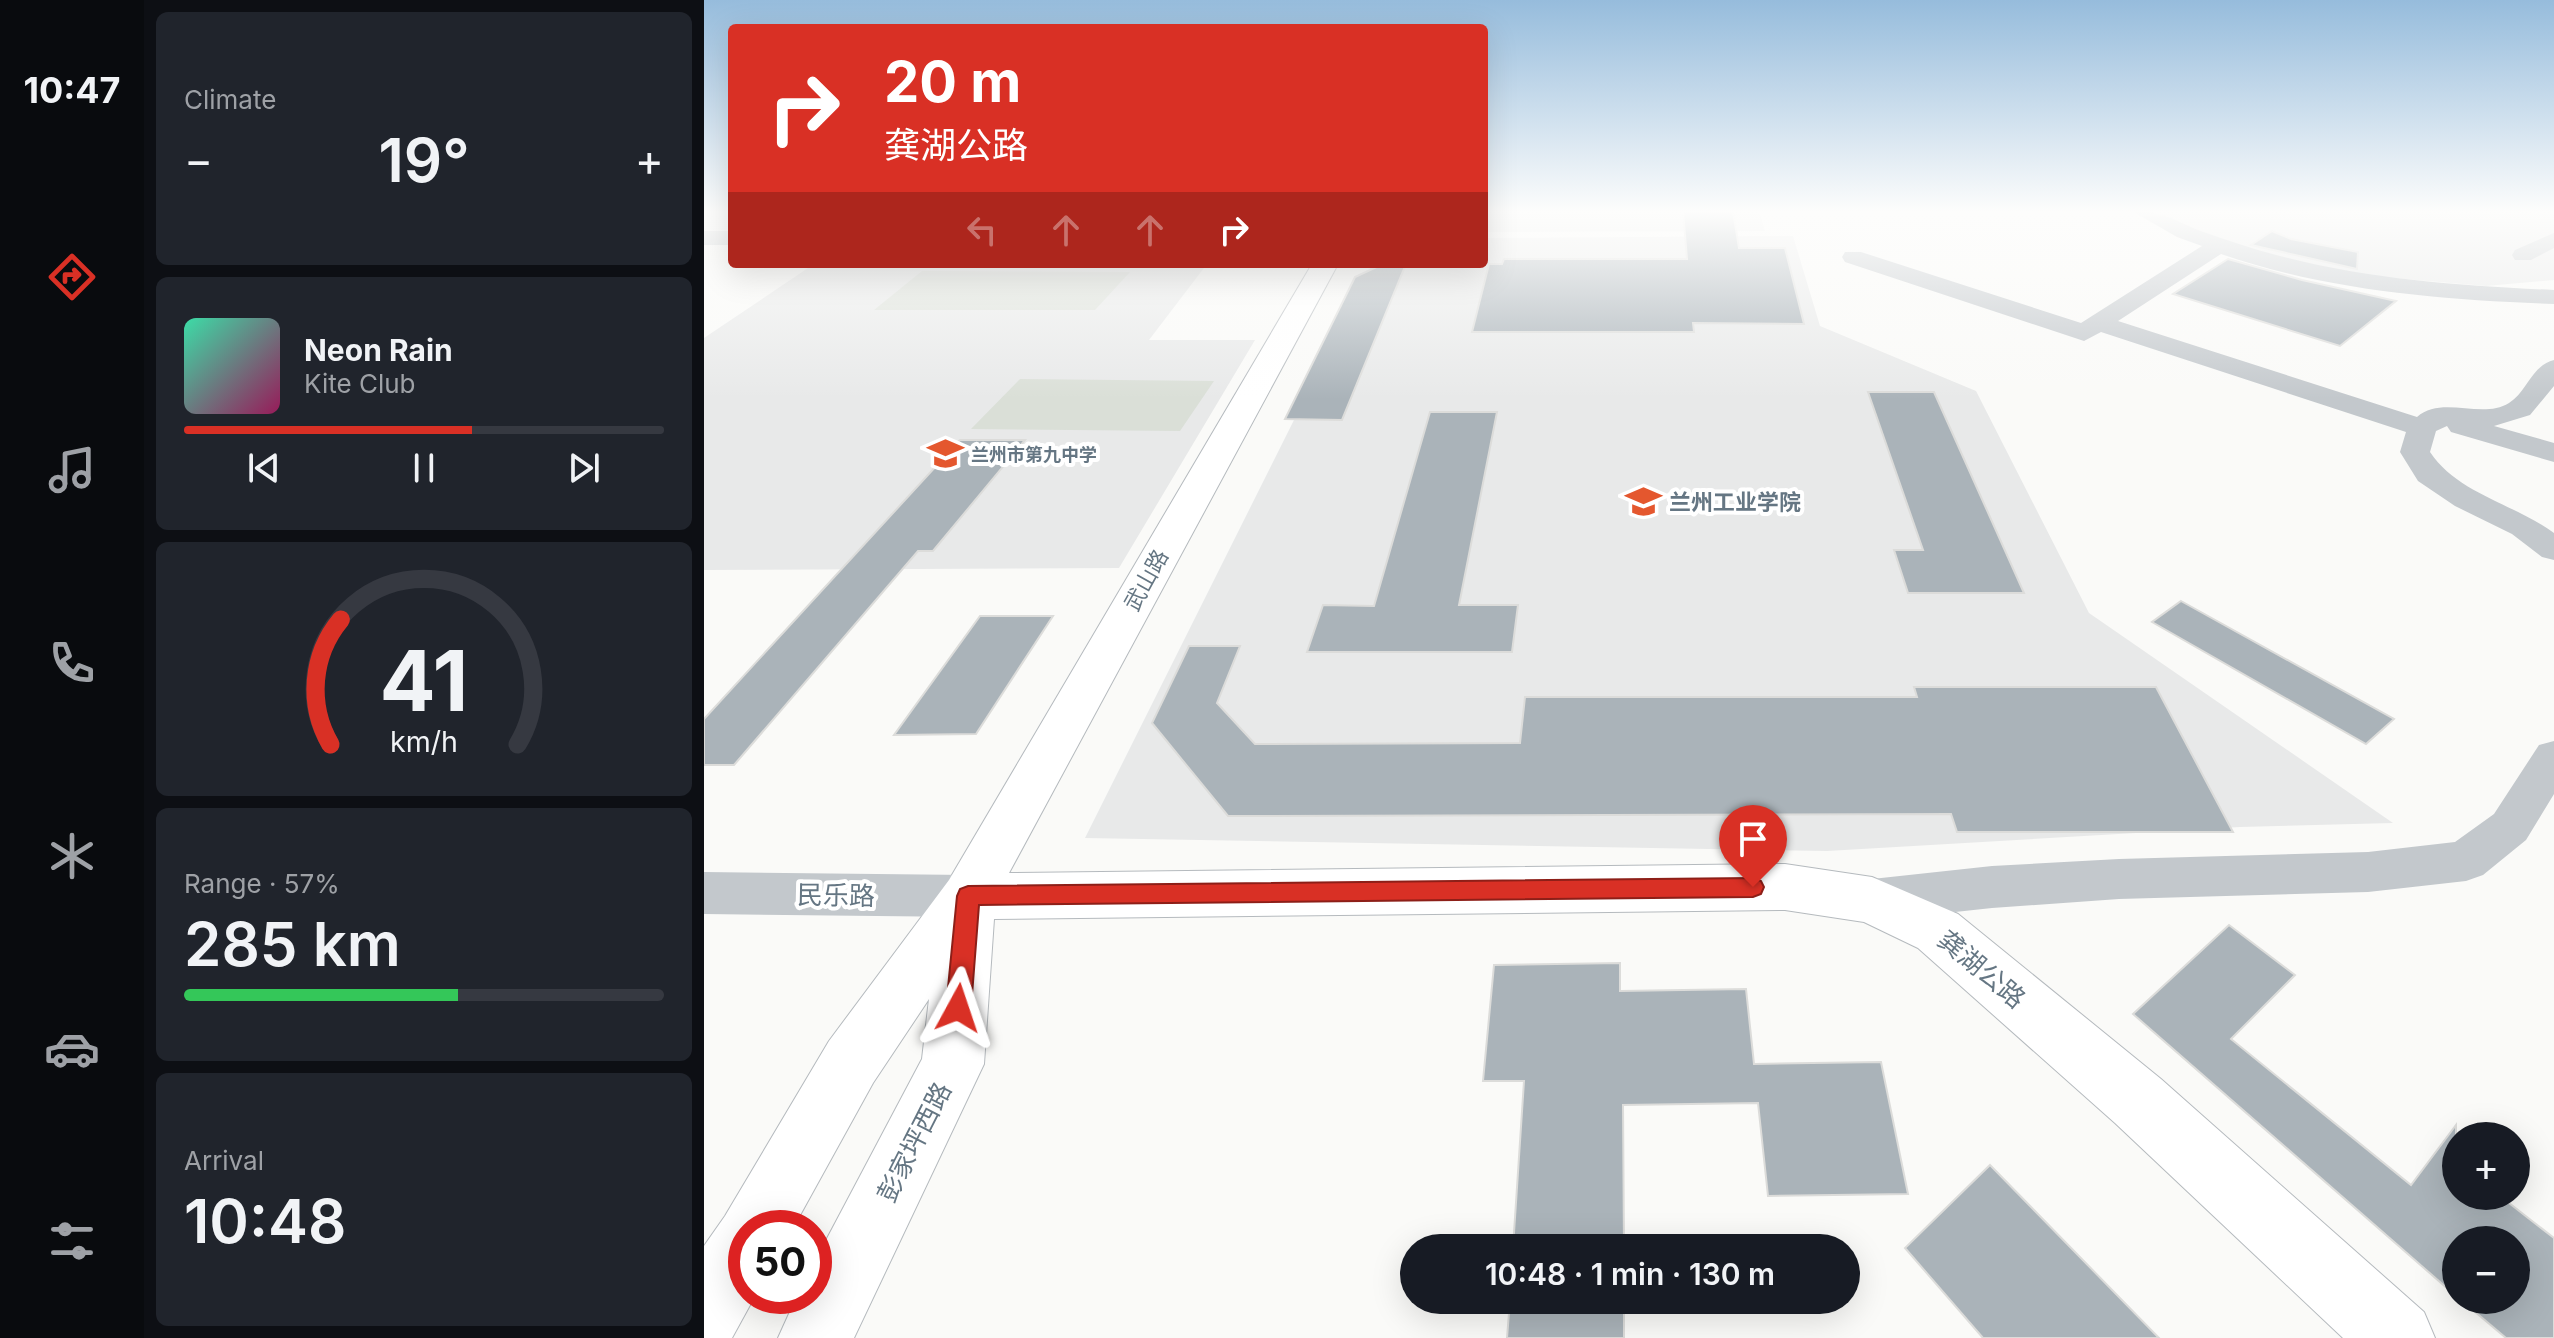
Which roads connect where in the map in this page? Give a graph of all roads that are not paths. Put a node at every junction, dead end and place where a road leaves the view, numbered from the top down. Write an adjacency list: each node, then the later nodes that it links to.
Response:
1 (1320, 273): 13 (main road, 武山路)
2 (1903, 273): 6 (street)
3 (2176, 273): 6 (street)
4 (2341, 273): 5 (street)
5 (2554, 297)
6 (2098, 323): 8 (street)
7 (2554, 368): 8 (street)
8 (2428, 422): 9 (street); 10 (street)
9 (2554, 453)
10 (2554, 550)
11 (2554, 757): 14 (street)
12 (704, 893): 13 (street, 民乐路)
13 (968, 896): 14 (main road, 龚湖公路); 15 (main road); 18 (main road, 彭家坪西路)
14 (1872, 900): 19 (main road, 龚湖公路)
15 (765, 1210)
16 (728, 1274): 17 (main road)
17 (704, 1315)
18 (815, 1338)
19 (2398, 1338)

